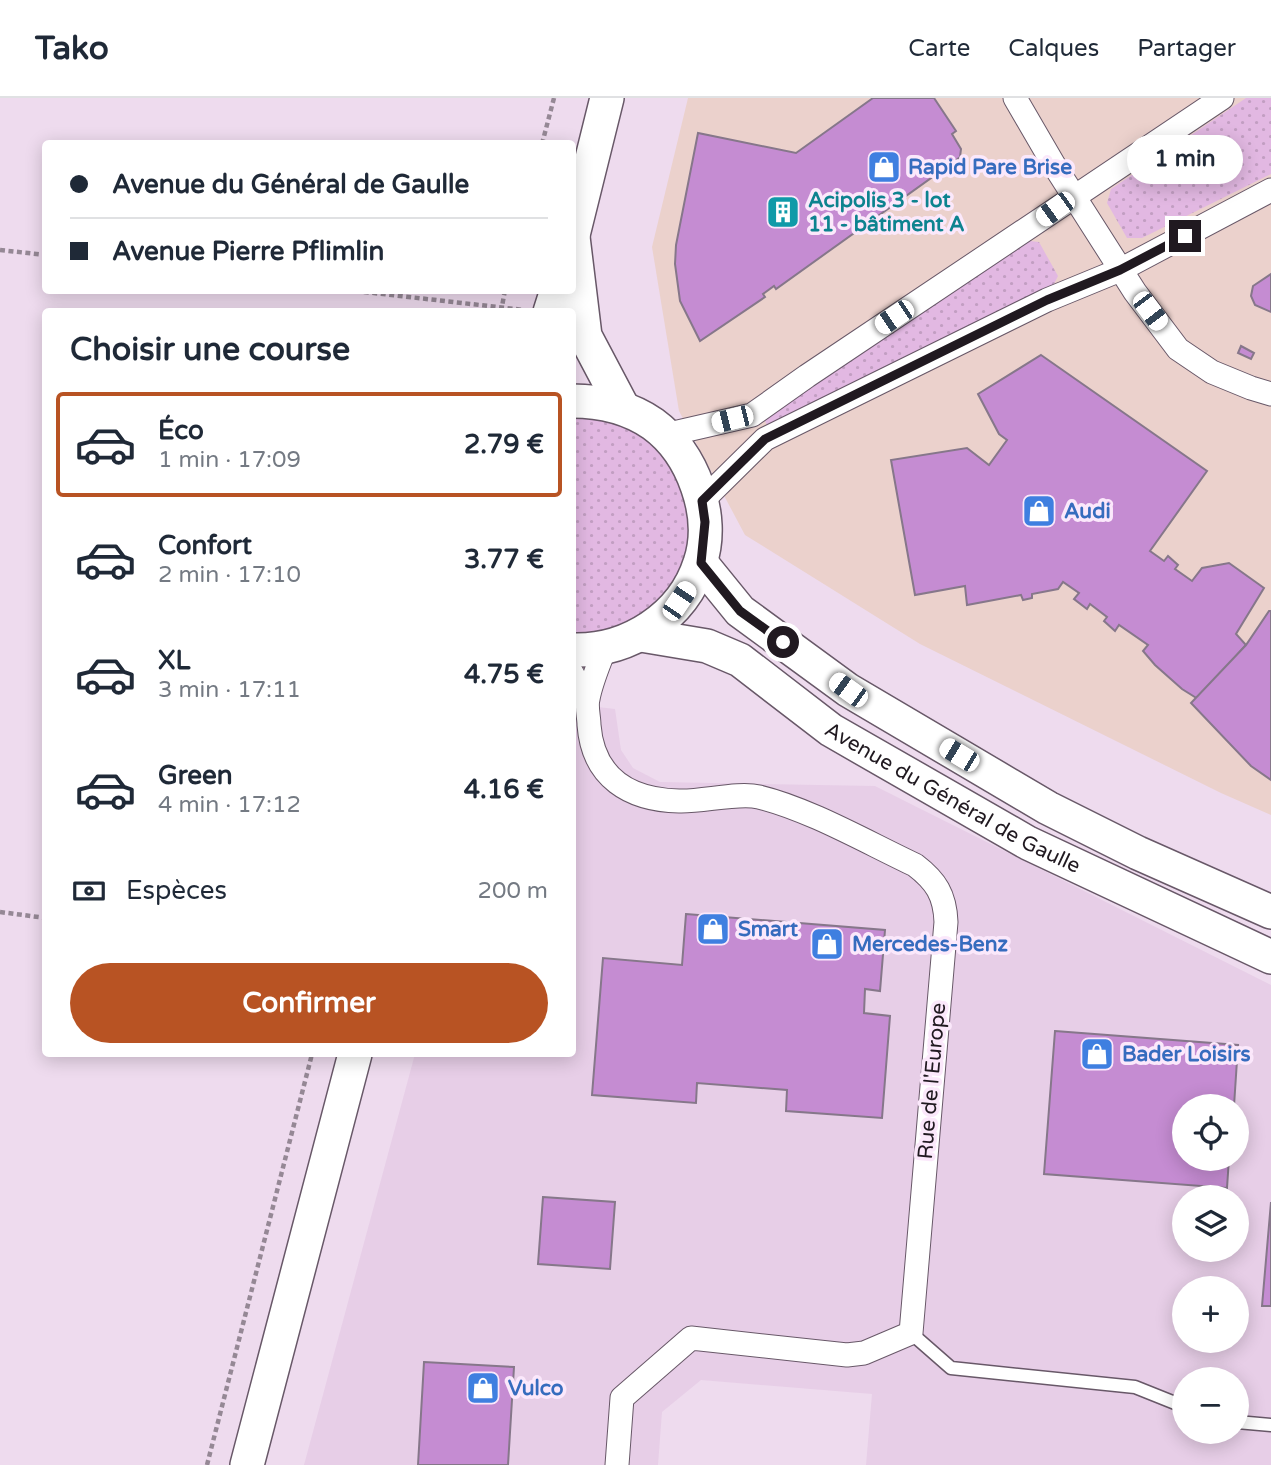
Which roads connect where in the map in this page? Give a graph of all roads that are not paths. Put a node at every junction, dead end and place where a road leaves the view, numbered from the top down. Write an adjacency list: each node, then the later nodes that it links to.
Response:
1 (607, 98): 6 (main road)
2 (1015, 98): 5 (street)
3 (1222, 98): 5 (street)
4 (1271, 190): 8 (street)
5 (1074, 195): 8 (street); 12 (street)
6 (576, 226)
7 (576, 262): 11 (main road)
8 (1120, 270): 9 (street); 13 (street)
9 (1271, 394)
10 (576, 401): 11 (main road)
11 (623, 408): 12 (main road)
12 (665, 435): 13 (main road)
13 (702, 501): 14 (main road)
14 (701, 563): 15 (main road); 19 (main road, Avenue du Général de Gaulle)
15 (640, 635): 16 (main road); 20 (main road, Avenue du Général de Gaulle)
16 (588, 649): 18 (street, Rue de l'Europe)
17 (576, 680): 18 (street, Rue de l'Europe)
18 (587, 700): 22 (street, Rue de l'Europe)
19 (1271, 912)
20 (1271, 957)
21 (354, 1057): 26 (main road)
22 (911, 1333): 23 (lane); 27 (street)
23 (1172, 1402)
24 (1249, 1423): 25 (lane)
25 (1271, 1425)
26 (247, 1465)
27 (617, 1465)

